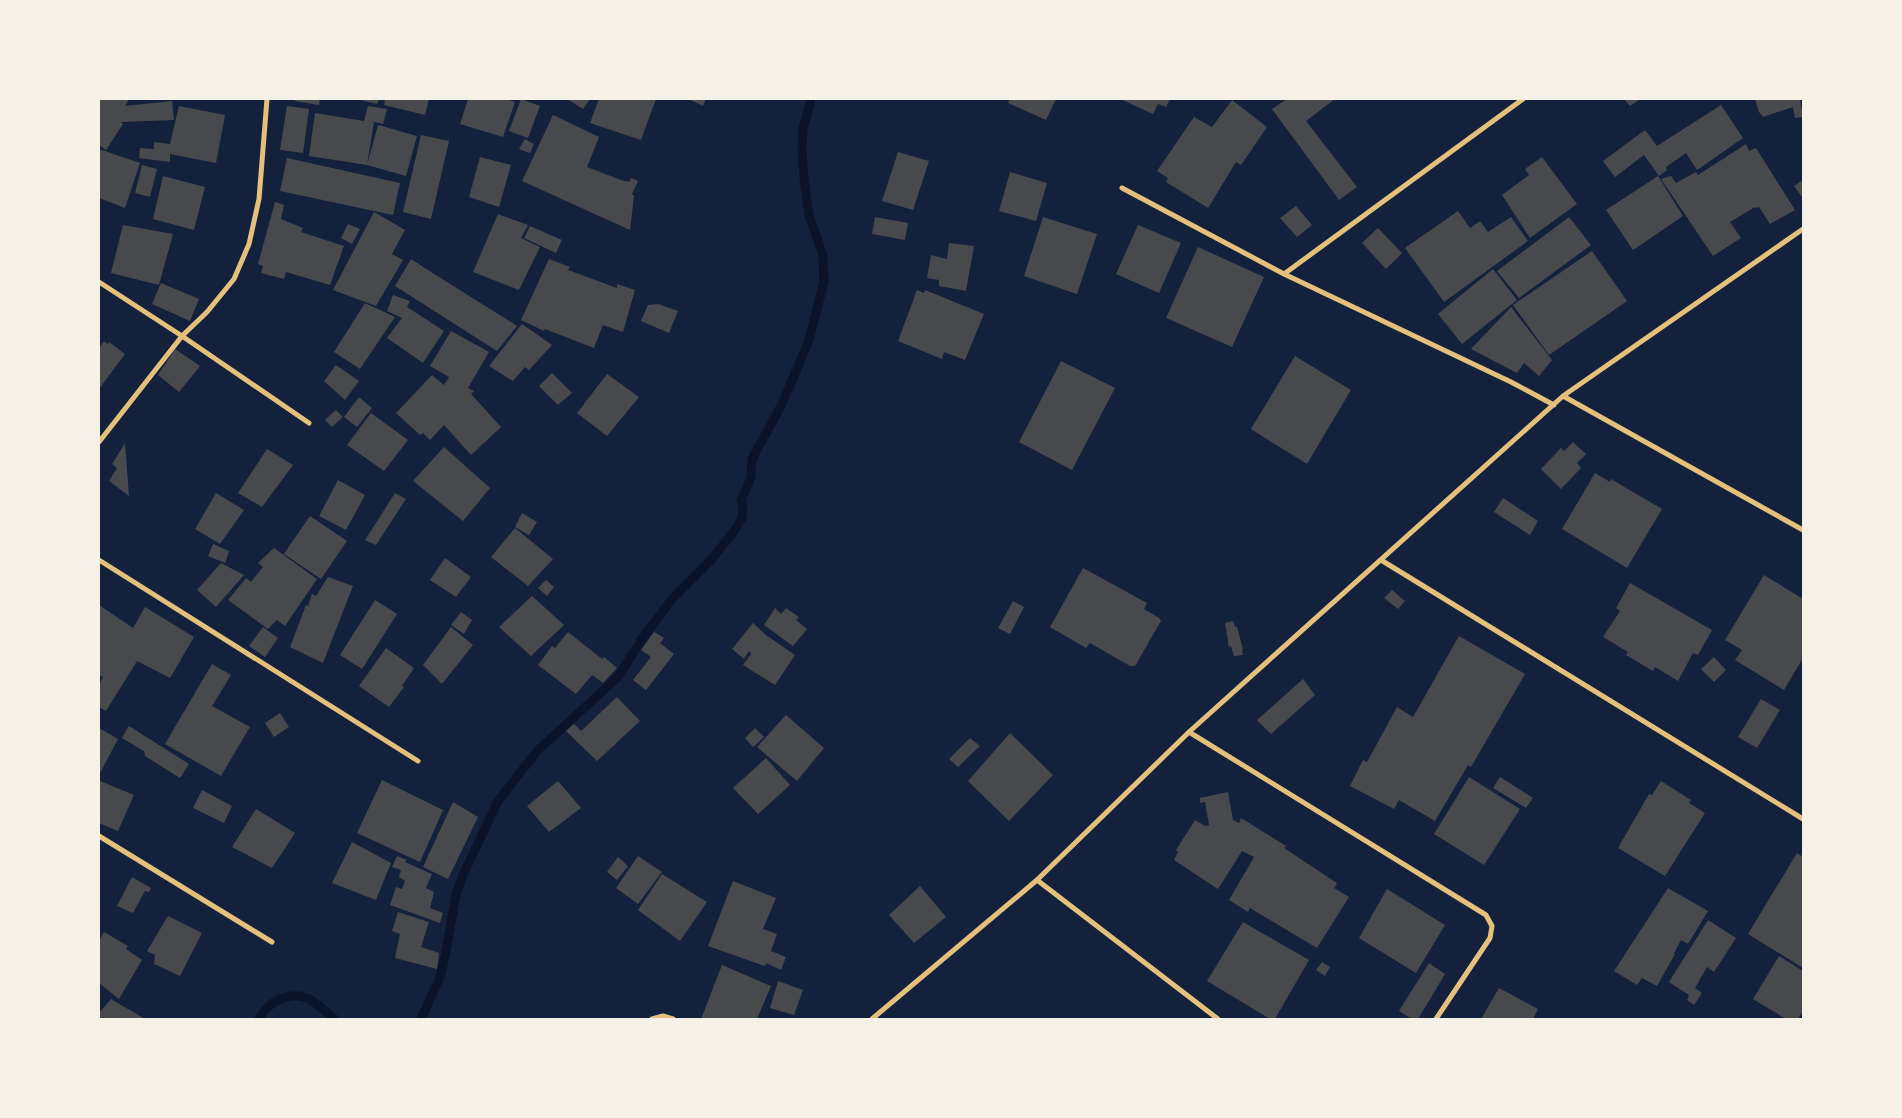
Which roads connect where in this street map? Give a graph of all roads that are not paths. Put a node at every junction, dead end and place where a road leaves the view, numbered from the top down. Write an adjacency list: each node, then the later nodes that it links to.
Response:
1 (267, 99): 7 (street)
2 (1523, 99): 5 (street)
3 (1122, 188): 5 (street)
4 (1803, 230): 8 (street)
5 (1284, 274): 9 (street)
6 (99, 282): 7 (street)
7 (182, 336): 10 (street); 11 (street)
8 (1564, 396): 9 (street); 12 (street)
9 (1554, 405): 14 (street)
10 (309, 423)
11 (99, 442)
12 (1803, 530)
13 (99, 560): 16 (street)
14 (1381, 560): 15 (street); 17 (street)
15 (1189, 732): 19 (street); 25 (street)
16 (418, 761)
17 (1803, 820)
18 (99, 836): 20 (street)
19 (1037, 880): 23 (street); 24 (street)
20 (272, 942)
21 (652, 1019): 22 (street)
22 (673, 1019)
23 (872, 1019)
24 (1218, 1019)
25 (1436, 1019)

